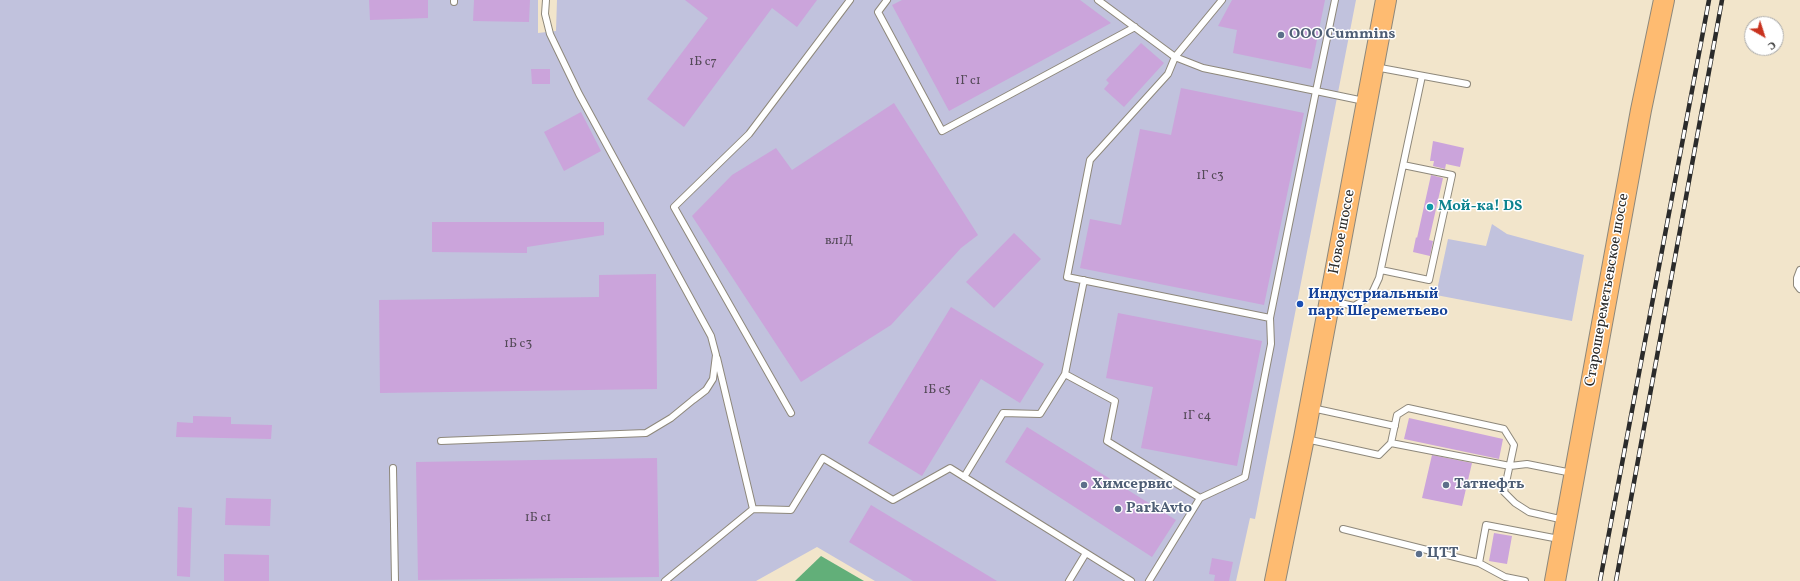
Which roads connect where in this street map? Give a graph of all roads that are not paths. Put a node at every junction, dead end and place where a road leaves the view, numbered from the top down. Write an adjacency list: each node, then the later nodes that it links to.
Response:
1 (546, 0): 23 (lane)
2 (850, 0): 26 (lane)
3 (887, 0): 9 (lane)
4 (1098, 0): 9 (lane)
5 (1222, 0): 10 (lane)
6 (1335, 0): 14 (lane)
7 (1386, 0): 11 (main road, Новое шоссе)
8 (1664, 0): 33 (main road, Старошереметьевское шоссе)
9 (1135, 27): 10 (lane)
10 (1175, 57): 14 (lane); 19 (lane)
11 (1374, 67): 12 (lane); 15 (main road, Новое шоссе)
12 (1422, 76): 13 (lane); 16 (lane)
13 (1467, 84)
14 (1316, 91): 15 (lane); 22 (lane)
15 (1367, 101): 21 (main road, Новое шоссе)
16 (1403, 165): 17 (lane); 17 (lane)
17 (1381, 270): 21 (lane)
18 (1800, 270): 20 (lane)
19 (1084, 280): 22 (lane); 24 (lane)
20 (1800, 290)
21 (1330, 301): 25 (main road, Новое шоссе)
22 (1270, 318): 35 (lane)
23 (716, 355): 29 (lane); 36 (lane)
24 (1065, 374): 34 (lane); 35 (lane)
25 (1310, 407): 27 (lane); 28 (main road, Новое шоссе)
26 (791, 413)
27 (1395, 426): 30 (lane); 31 (lane)
28 (1304, 438): 30 (lane); 47 (main road, Новое шоссе)
29 (441, 441)
30 (1390, 443): 31 (lane)
31 (1510, 466): 33 (lane); 37 (lane)
32 (393, 468): 42 (lane)
33 (1575, 474): 37 (main road, Старошереметьевское шоссе)
34 (964, 476): 36 (lane); 40 (lane)
35 (1200, 498): 46 (lane)
36 (753, 509): 43 (lane)
37 (1566, 520): 39 (main road, Старошереметьевское шоссе)
38 (1343, 529): 41 (lane)
39 (1563, 540): 41 (lane); 49 (main road, Старошереметьевское шоссе)
40 (1086, 553): 44 (lane); 45 (lane)
41 (1479, 563): 48 (lane)
42 (395, 581)
43 (665, 581)
44 (1069, 581)
45 (1131, 581)
46 (1149, 581)
47 (1275, 581)
48 (1525, 581)
49 (1555, 581)

